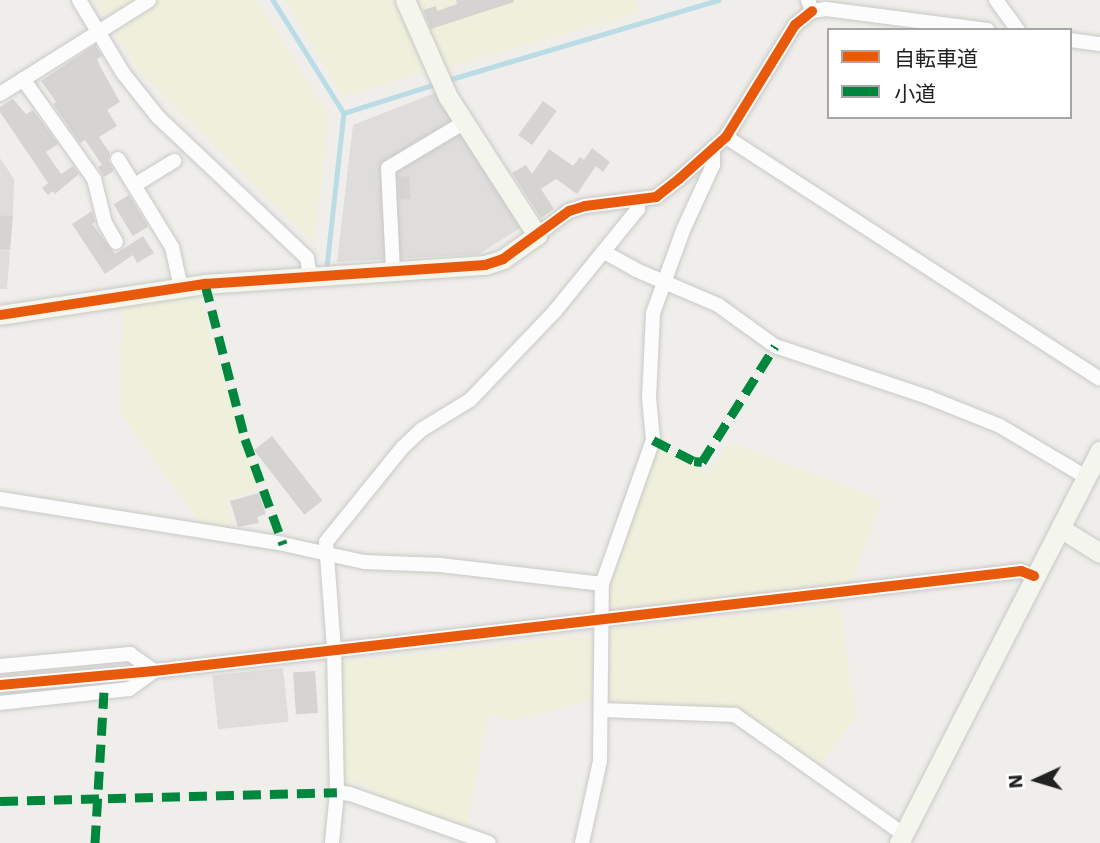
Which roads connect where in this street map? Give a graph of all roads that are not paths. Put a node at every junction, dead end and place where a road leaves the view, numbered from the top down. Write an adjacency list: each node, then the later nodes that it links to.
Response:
1 (79, 0): 8 (street)
2 (149, 0): 8 (street)
3 (405, 0): 13 (street)
4 (996, 0): 7 (street)
5 (810, 5): 6 (street); 14 (street)
6 (973, 28)
7 (1017, 28)
8 (98, 31): 11 (street); 24 (street)
9 (1072, 40): 10 (street)
10 (1100, 44)
11 (23, 79): 12 (street); 21 (street)
12 (0, 94)
13 (465, 122): 20 (street); 23 (street)
14 (726, 136): 15 (street); 28 (street)
15 (713, 148): 19 (street); 25 (street)
16 (118, 159): 18 (street)
17 (174, 161): 18 (street)
18 (135, 185): 26 (street)
19 (638, 201): 20 (street); 22 (street)
20 (537, 235): 23 (street)
21 (117, 242)
22 (604, 252): 25 (street); 33 (street)
23 (393, 270): 24 (street)
24 (310, 275): 26 (street)
25 (664, 280): 30 (street); 36 (street)
26 (181, 288): 27 (street)
27 (0, 315)
28 (1100, 379)
29 (1100, 450): 30 (street)
30 (1086, 477): 32 (street)
31 (0, 499): 33 (street)
32 (1060, 528): 34 (street); 35 (street)
33 (329, 553): 36 (street); 38 (street)
34 (1100, 553)
35 (1034, 576): 37 (street); 45 (street)
36 (602, 584): 37 (street)
37 (603, 618): 38 (street); 43 (street)
38 (334, 649): 40 (street); 44 (street)
39 (0, 666): 40 (street)
40 (154, 671): 41 (street); 42 (street)
41 (0, 685)
42 (0, 703)
43 (603, 710): 45 (street); 48 (street)
44 (337, 792): 46 (street); 47 (street)
45 (901, 839)
46 (332, 843)
47 (489, 843)
48 (582, 843)

